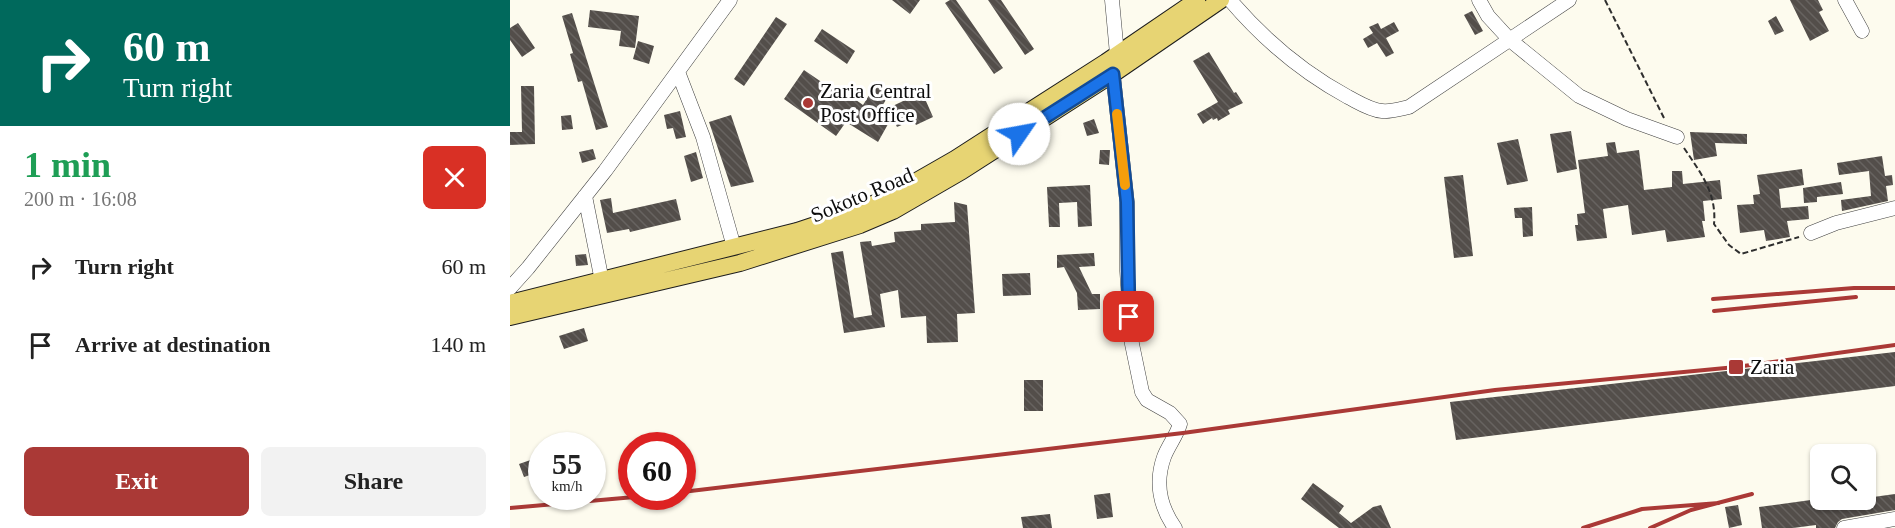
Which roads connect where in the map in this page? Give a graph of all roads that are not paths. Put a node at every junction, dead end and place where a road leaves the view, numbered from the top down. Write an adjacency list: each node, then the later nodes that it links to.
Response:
1 (730, 0): 12 (street)
2 (1112, 0): 11 (street)
3 (1197, 0): 11 (main road, Sokoto Road)
4 (1221, 0): 13 (main road, Sokoto Road)
5 (1230, 0): 10 (street)
6 (1479, 0): 10 (street)
7 (1569, 0): 10 (street)
8 (1845, 0): 9 (street)
9 (1862, 31)
10 (1510, 40): 14 (street)
11 (1117, 54): 18 (main road, Sokoto Road)
12 (678, 72): 15 (street); 18 (street)
13 (1113, 74): 22 (main road, Sokoto Road); 24 (street)
14 (1677, 137)
15 (585, 196): 19 (street); 20 (street)
16 (1895, 208): 17 (street)
17 (1811, 233)
18 (734, 248): 19 (main road, Sokoto Road)
19 (602, 281): 21 (main road, Sokoto Road)
20 (510, 288)
21 (510, 303)
22 (510, 317)
23 (1895, 519): 25 (street)
24 (1175, 528)
25 (1844, 528)

